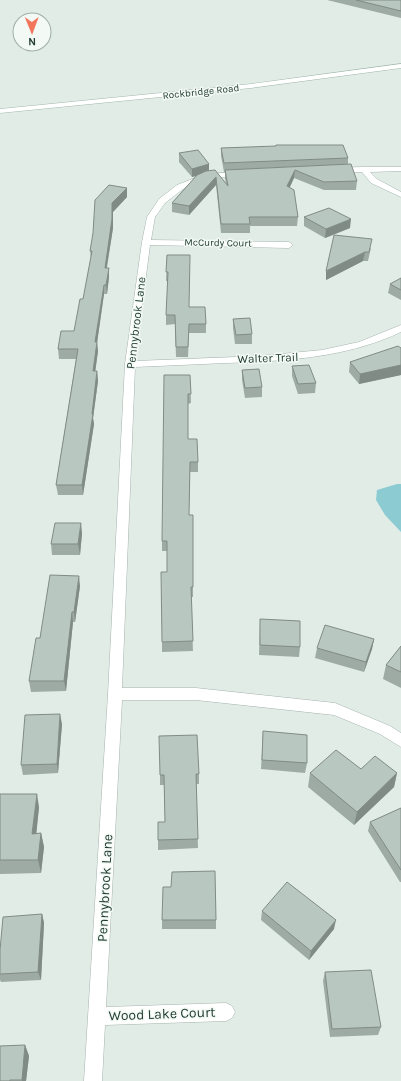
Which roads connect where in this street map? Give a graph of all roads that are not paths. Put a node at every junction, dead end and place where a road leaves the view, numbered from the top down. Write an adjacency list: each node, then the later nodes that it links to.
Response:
1 (401, 66): 2 (street, Rockbridge Road)
2 (0, 111)
3 (401, 168): 4 (street)
4 (364, 169): 5 (street); 7 (street)
5 (325, 170)
6 (254, 174): 8 (street, Pennybrook Lane)
7 (401, 195)
8 (146, 242): 9 (street, McCurdy Court); 11 (street, Pennybrook Lane)
9 (289, 245)
10 (401, 328): 11 (street, Walter Trail)
11 (130, 364): 12 (street, Pennybrook Lane)
12 (115, 694): 13 (street); 15 (street, Pennybrook Lane)
13 (401, 741)
14 (226, 1012): 15 (street, Wood Lake Court)
15 (98, 1016): 16 (street, Pennybrook Lane)
16 (93, 1081)

